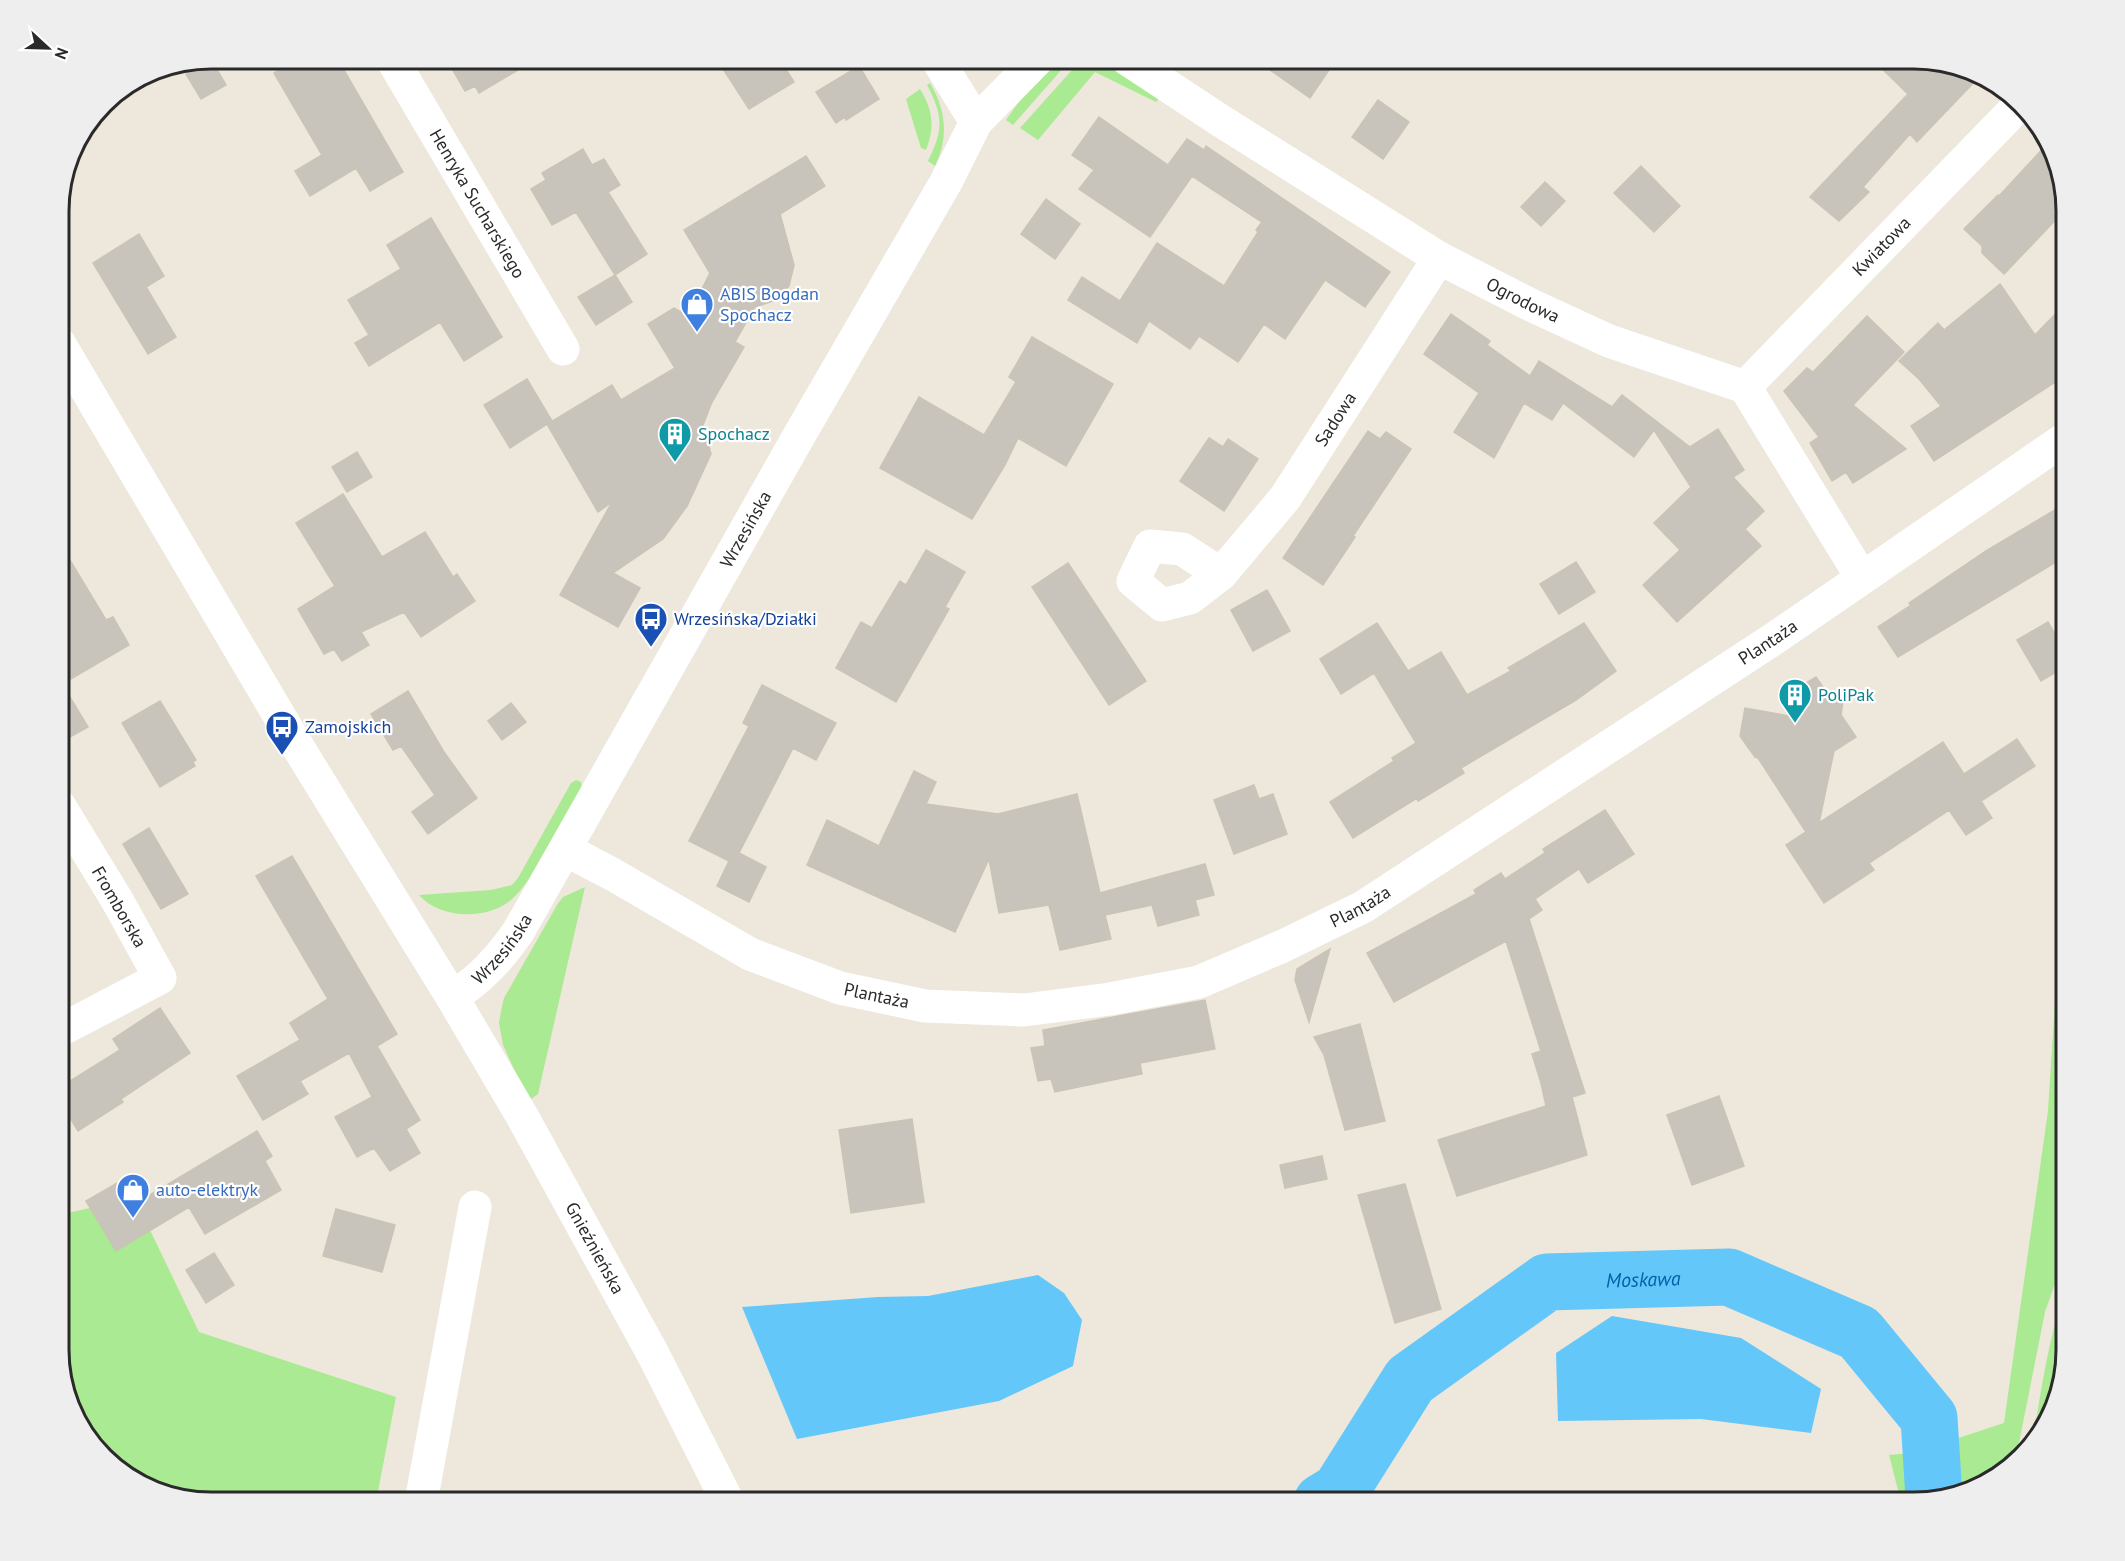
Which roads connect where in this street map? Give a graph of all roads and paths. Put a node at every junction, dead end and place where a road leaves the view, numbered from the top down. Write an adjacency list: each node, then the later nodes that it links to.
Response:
1 (398, 69): 8 (street, Henryka Sucharskiego)
2 (944, 69): 6 (street)
3 (1027, 69): 6 (street, Wrzesińska)
4 (1143, 69): 7 (street, Ogrodowa)
5 (2014, 111): 10 (street, Kwiatowa)
6 (976, 122): 15 (street, Wrzesińska)
7 (1439, 258): 10 (street, Ogrodowa); 12 (street, Sadowa)
8 (563, 350)
9 (69, 360): 16 (street)
10 (1745, 387): 13 (street)
11 (2056, 446): 13 (street, Plantaża)
12 (1221, 574)
13 (1862, 579): 15 (street, Plantaża)
14 (69, 821): 17 (street, Fromborska)
15 (566, 850): 16 (street, Wrzesińska)
16 (452, 997): 20 (street, Gnieźnieńska)
17 (69, 1026)
18 (475, 1207): 19 (street)
19 (422, 1492)
20 (722, 1492)

